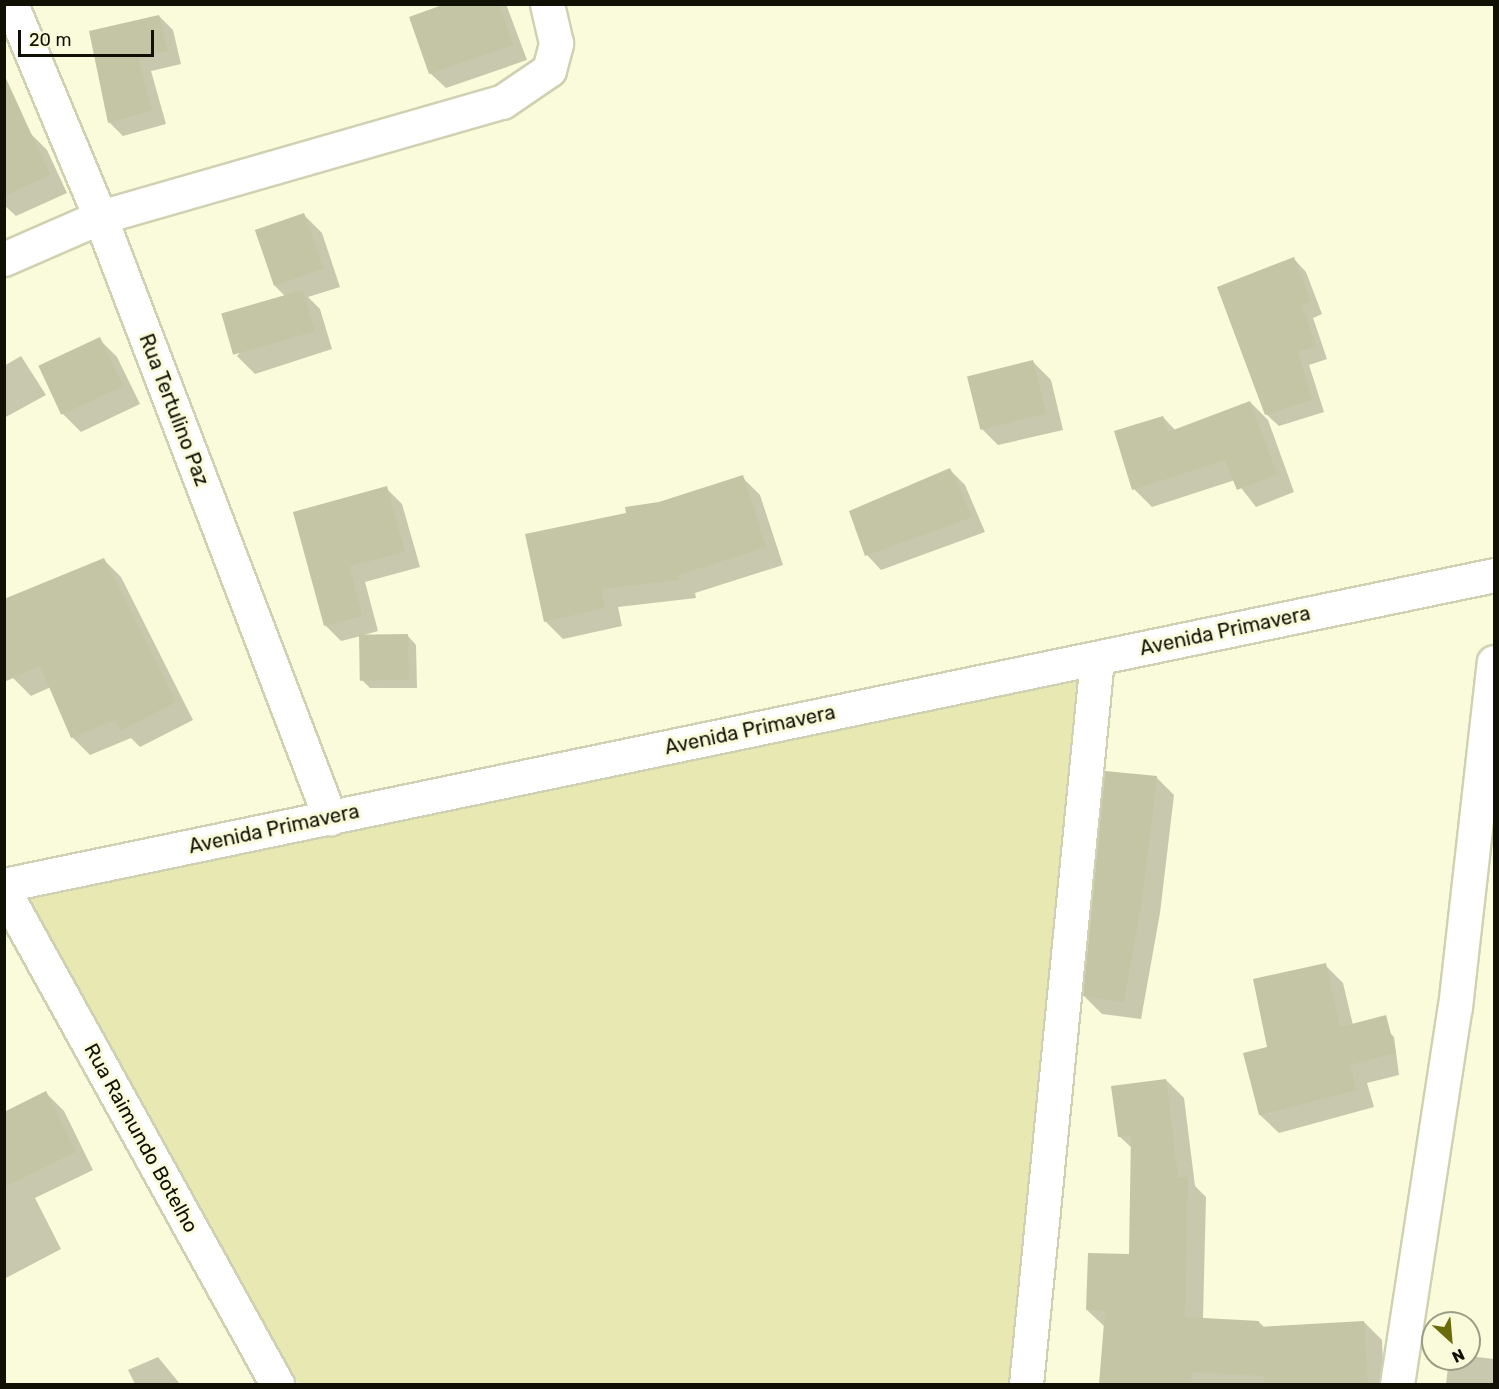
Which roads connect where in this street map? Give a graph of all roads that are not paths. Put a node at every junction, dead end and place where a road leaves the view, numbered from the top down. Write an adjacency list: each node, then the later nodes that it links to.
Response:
1 (11, 4): 3 (street, Rua Tertulino Paz)
2 (546, 4): 3 (street)
3 (100, 217): 4 (street); 8 (street, Rua Tertulino Paz)
4 (4, 259)
5 (1494, 575): 6 (street, Avenida Primavera)
6 (1097, 658): 8 (street, Avenida Primavera); 12 (street)
7 (1494, 662): 13 (street)
8 (330, 818): 9 (street, Avenida Primavera)
9 (4, 885)
10 (4, 891): 11 (street, Rua Raimundo Botelho)
11 (277, 1384)
12 (1026, 1384)
13 (1397, 1384)

